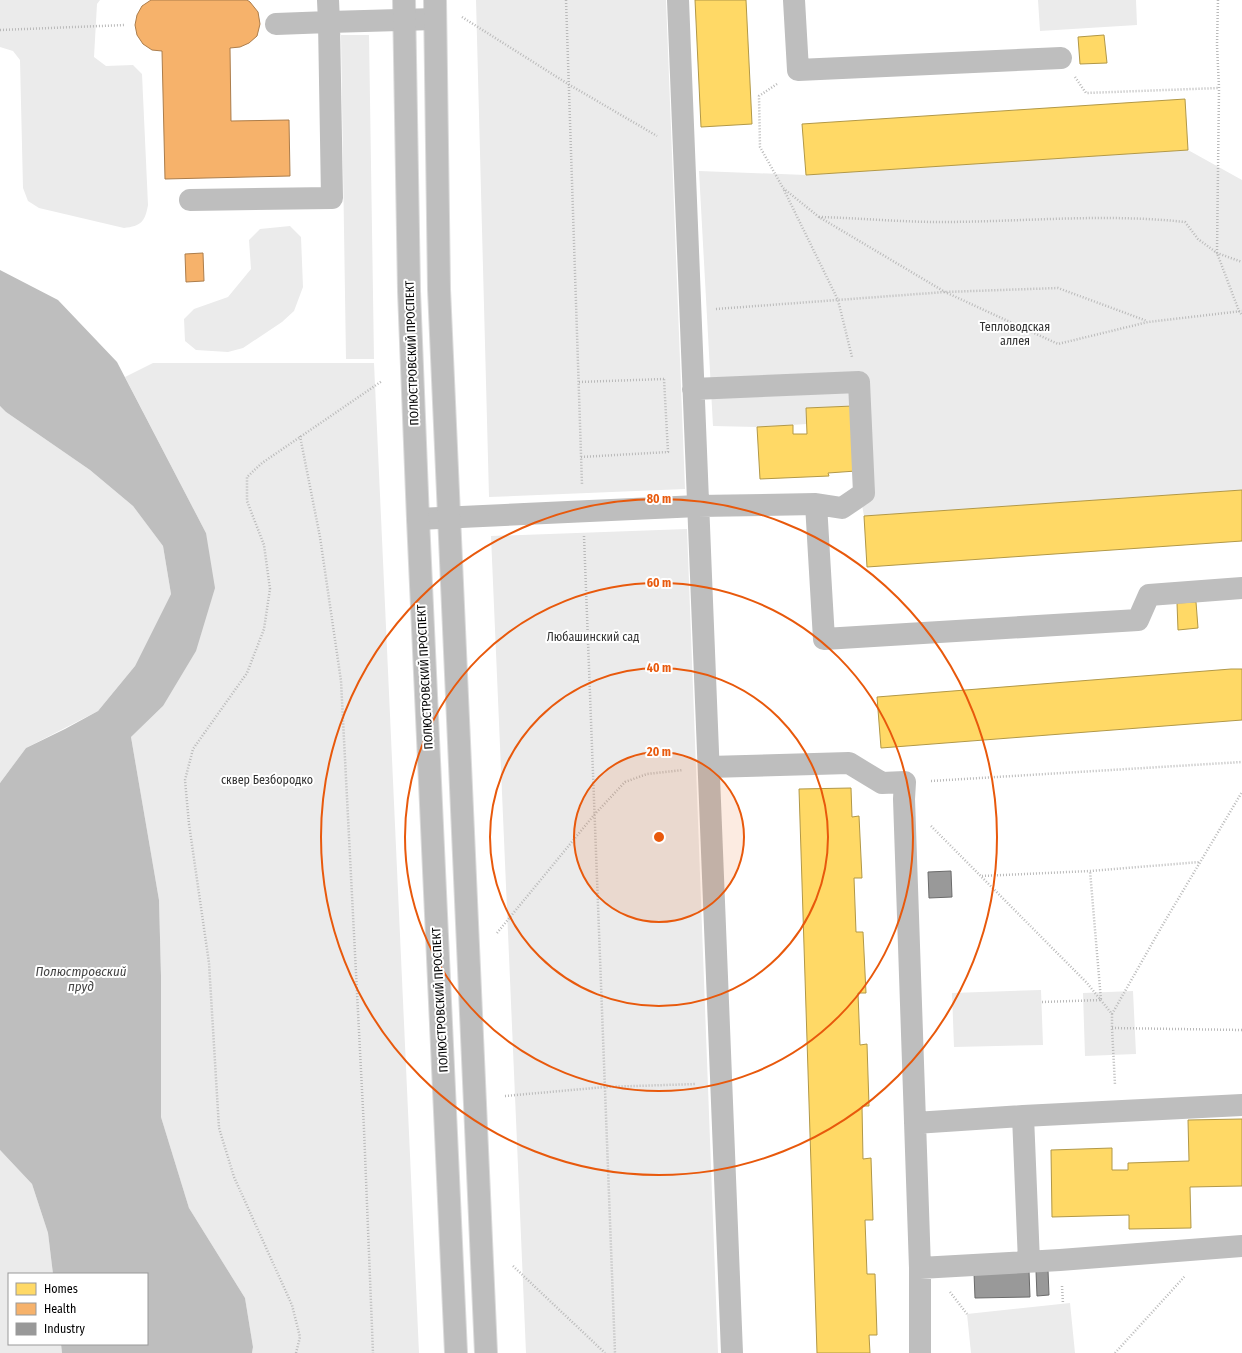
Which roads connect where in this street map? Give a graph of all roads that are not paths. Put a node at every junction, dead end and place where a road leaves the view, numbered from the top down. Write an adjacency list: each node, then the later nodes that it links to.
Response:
1 (328, 0): 6 (main road)
2 (678, 0): 10 (main road)
3 (794, 0): 8 (main road)
4 (404, 10): 5 (main road); 6 (main road); 14 (main road, ПОЛЮСТРОВСКИЙ ПРОСПЕКТ)
5 (435, 10): 13 (main road)
6 (329, 22): 7 (main road); 9 (main road)
7 (276, 24)
8 (1061, 58)
9 (190, 200)
10 (693, 389): 11 (main road); 12 (main road)
11 (816, 504): 12 (main road); 15 (main road)
12 (698, 506): 13 (main road); 16 (main road)
13 (448, 517): 14 (main road); 24 (main road)
14 (418, 519): 23 (main road, ПОЛЮСТРОВСКИЙ ПРОСПЕКТ)
15 (1242, 588)
16 (708, 767): 19 (main road); 25 (main road)
17 (1242, 1105): 18 (main road)
18 (1023, 1116): 19 (main road); 21 (main road)
19 (915, 1123): 22 (main road)
20 (1242, 1246): 21 (main road)
21 (1029, 1262): 22 (main road)
22 (920, 1268): 26 (main road)
23 (456, 1353)
24 (486, 1353)
25 (732, 1353)
26 (920, 1353)

